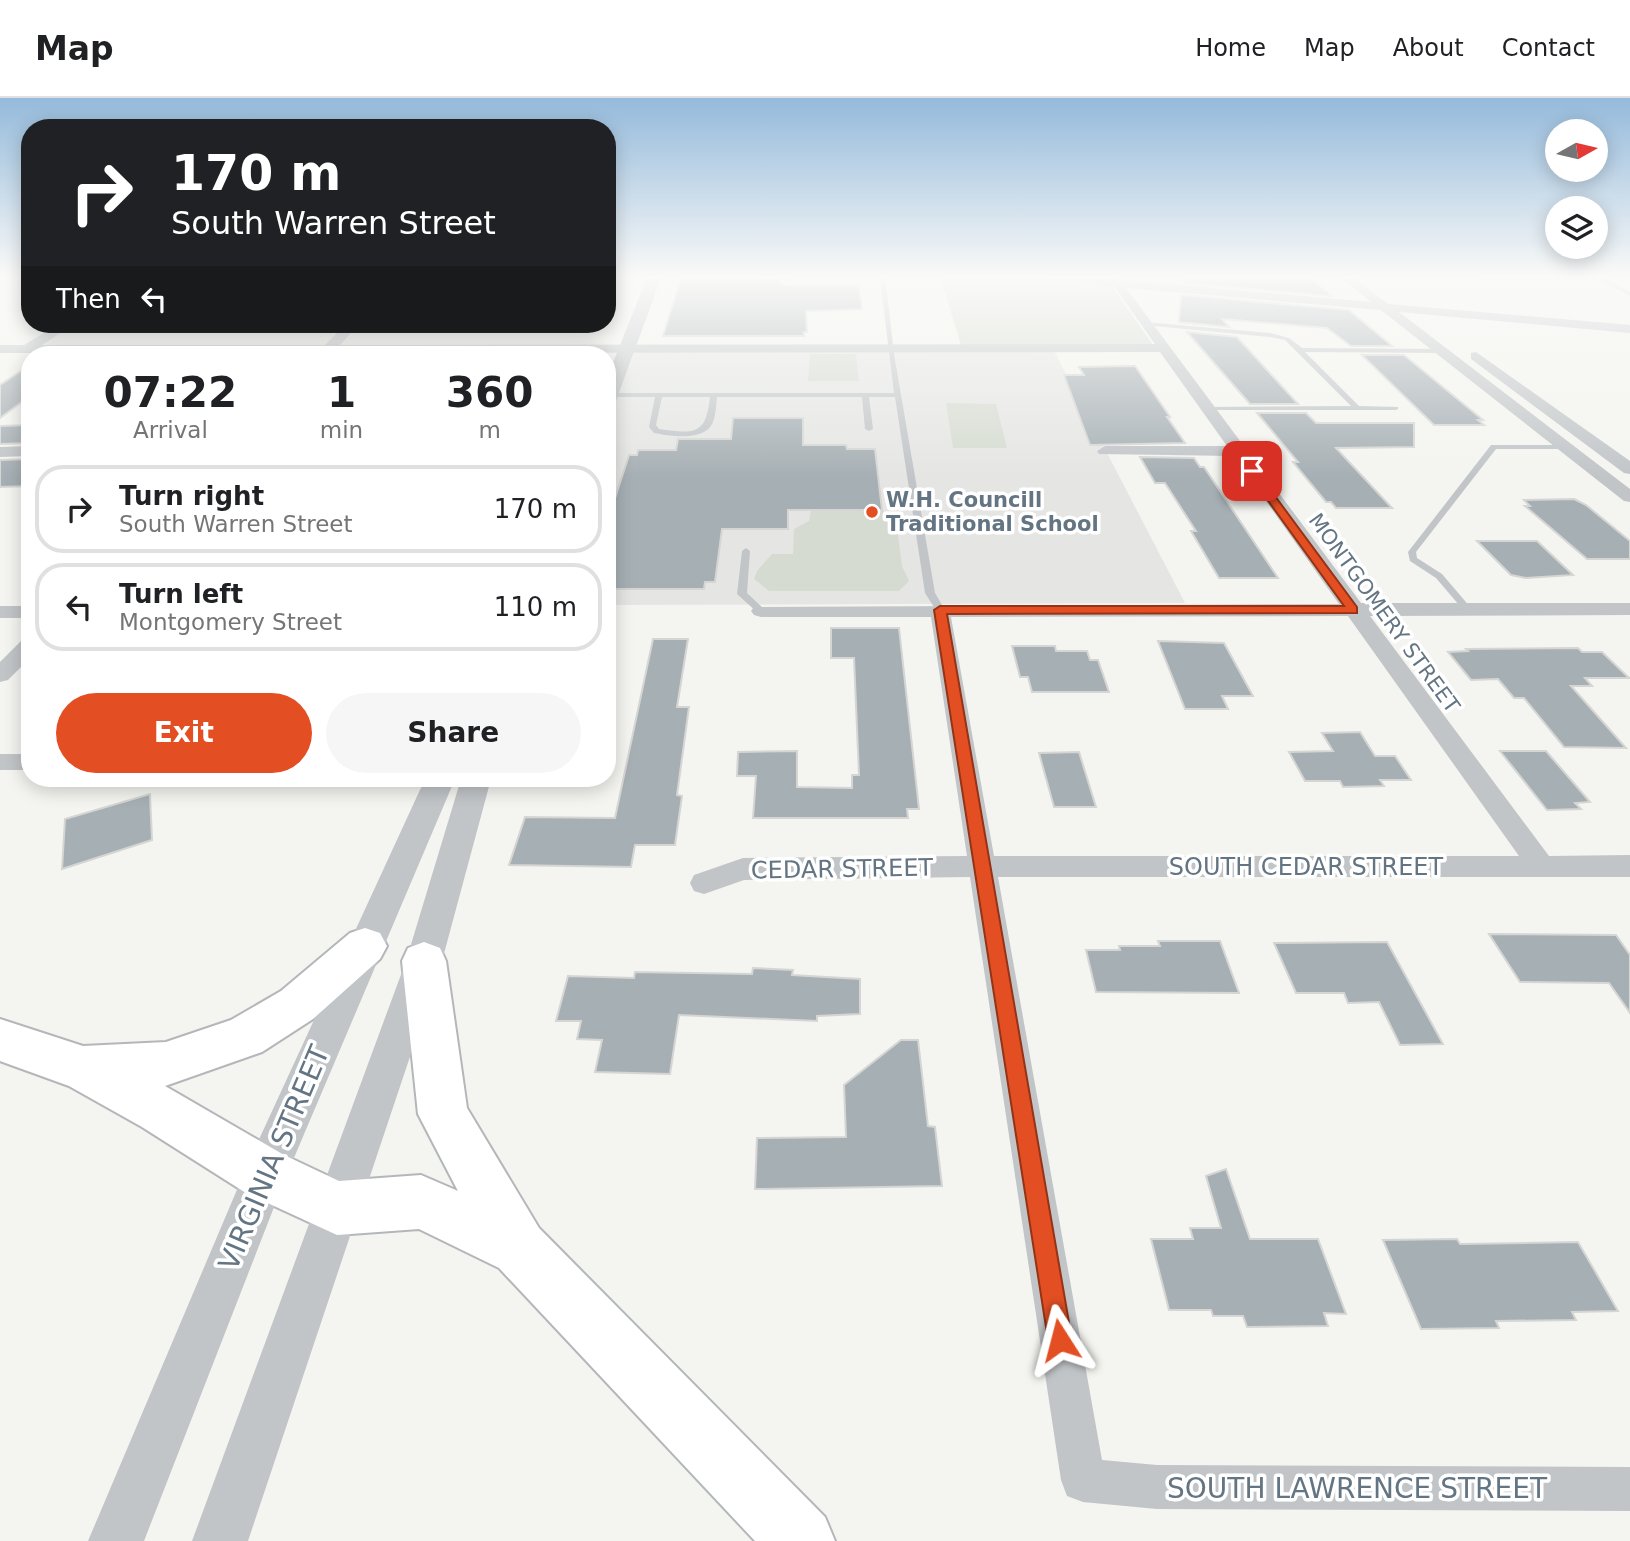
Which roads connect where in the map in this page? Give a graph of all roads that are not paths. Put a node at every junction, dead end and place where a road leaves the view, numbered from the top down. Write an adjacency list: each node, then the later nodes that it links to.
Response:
1 (629, 342): 7 (street)
2 (891, 342): 8 (lane)
3 (1159, 342): 9 (street, MONTGOMERY STREET)
4 (1291, 342): 12 (lane)
5 (1430, 342): 13 (street)
6 (616, 348): 7 (street)
7 (627, 348): 8 (street); 16 (street)
8 (892, 348): 9 (street); 19 (lane)
9 (1163, 348): 22 (street, MONTGOMERY STREET)
10 (0, 349): 11 (street)
11 (21, 349)
12 (1300, 350): 13 (lane); 23 (lane)
13 (1441, 351): 26 (street); 27 (street)
14 (21, 353): 15 (street)
15 (0, 366)
16 (616, 377)
17 (715, 395): 18 (lane); 20 (lane); 20 (lane)
18 (865, 395): 19 (lane); 25 (lane)
19 (898, 395): 37 (lane)
20 (659, 396): 21 (lane)
21 (616, 398)
22 (1206, 408): 23 (lane); 30 (street, MONTGOMERY STREET)
23 (1357, 408): 24 (lane)
24 (1396, 408)
25 (869, 429)
26 (1565, 447): 27 (street); 34 (street); 39 (lane)
27 (1604, 450): 28 (street); 33 (street)
28 (1630, 450)
29 (1105, 451): 30 (street)
30 (1237, 451): 38 (street, MONTGOMERY STREET)
31 (0, 452): 32 (street)
32 (21, 452)
33 (1630, 468)
34 (1630, 497)
35 (746, 551): 40 (lane)
36 (1630, 609): 39 (street)
37 (940, 610): 38 (street); 40 (street); 51 (street)
38 (1353, 610): 39 (street); 49 (street, MONTGOMERY STREET)
39 (1468, 610)
40 (761, 611)
41 (0, 612): 42 (street)
42 (21, 612)
43 (21, 654): 44 (street)
44 (0, 675)
45 (0, 762): 46 (street)
46 (21, 762)
47 (436, 787): 53 (street, VIRGINIA STREET)
48 (474, 787): 54 (street)
49 (1541, 866): 50 (street, SOUTH CEDAR STREET); 51 (street, SOUTH CEDAR STREET)
50 (1630, 866)
51 (983, 868): 52 (street, CEDAR STREET); 60 (street, SOUTH LAWRENCE STREET)
52 (704, 883)
53 (365, 946): 56 (highway); 57 (street, VIRGINIA STREET)
54 (424, 961): 58 (street); 59 (highway)
55 (0, 1040): 56 (highway)
56 (84, 1069): 57 (highway)
57 (265, 1174): 58 (highway); 61 (street, VIRGINIA STREET)
58 (337, 1208): 59 (highway); 62 (street)
59 (519, 1248): 63 (highway)
60 (1630, 1489)
61 (116, 1541)
62 (220, 1541)
63 (801, 1541)

